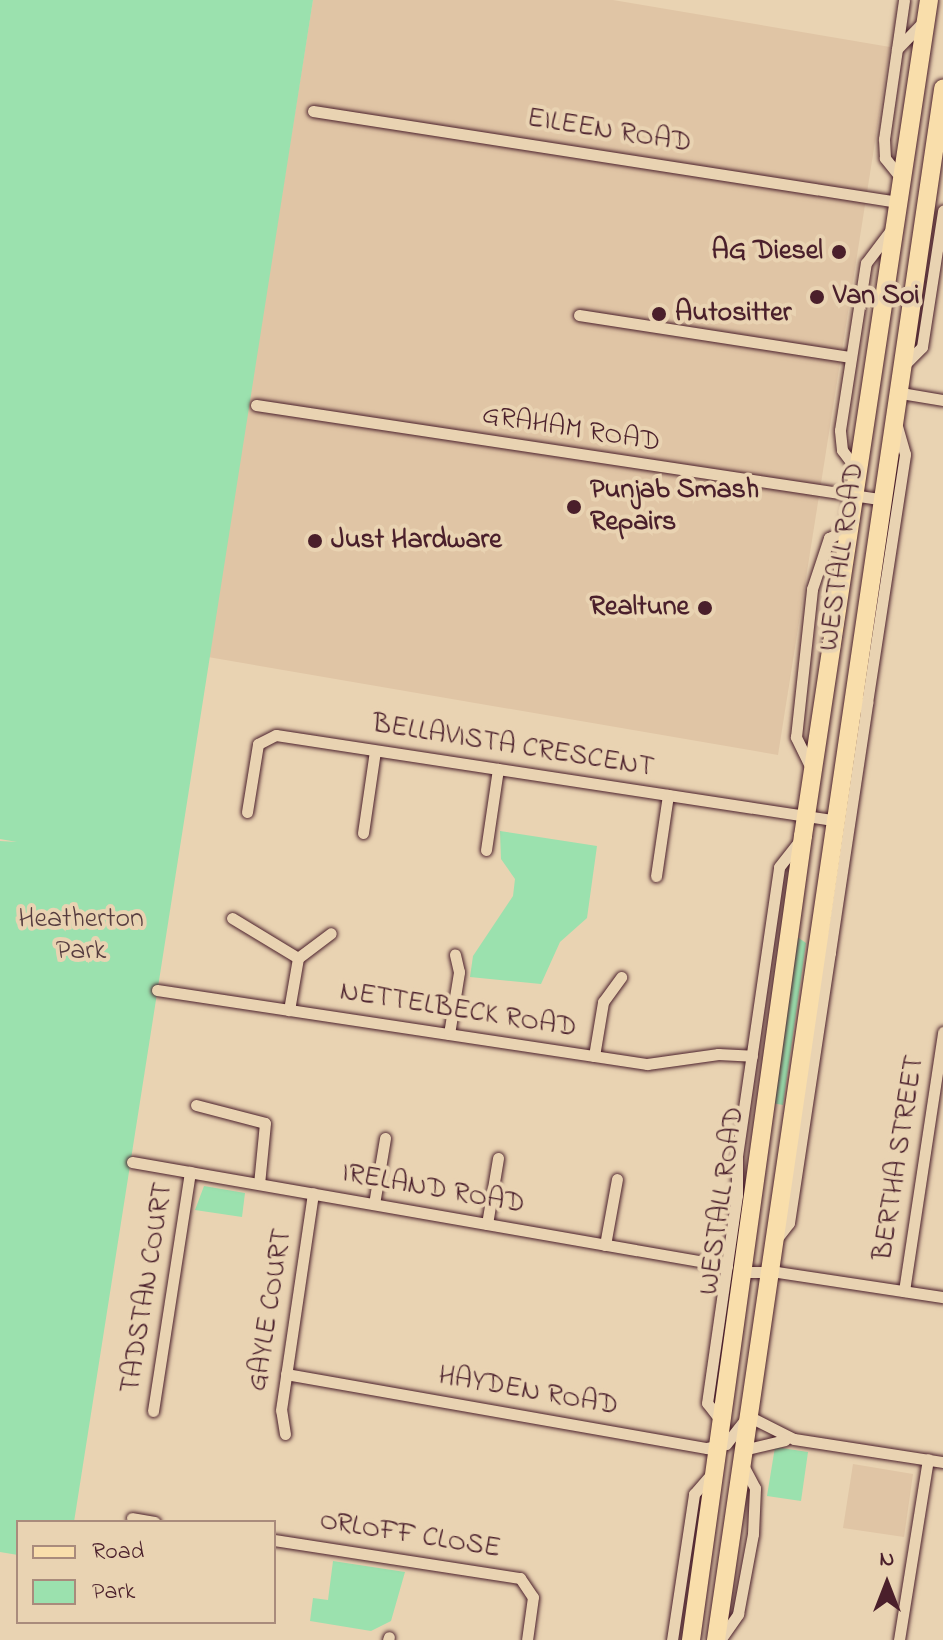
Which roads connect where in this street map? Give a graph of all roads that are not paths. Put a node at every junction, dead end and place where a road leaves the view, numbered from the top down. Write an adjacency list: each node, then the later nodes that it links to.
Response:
1 (904, 0): 4 (street)
2 (929, 0): 3 (main road, WESTALL ROAD)
3 (926, 19): 4 (street); 8 (main road, WESTALL ROAD)
4 (897, 50): 8 (street)
5 (943, 89): 7 (main road, WESTALL ROAD)
6 (313, 111): 9 (street, EILEEN ROAD)
7 (941, 122): 14 (main road, WESTALL ROAD)
8 (901, 178): 9 (main road, WESTALL ROAD)
9 (898, 202): 11 (main road, WESTALL ROAD)
10 (943, 211): 14 (street, WESTALL ROAD)
11 (894, 226): 13 (street, WESTALL ROAD); 19 (main road, WESTALL ROAD)
12 (579, 315): 13 (street)
13 (851, 357): 19 (street, WESTALL ROAD)
14 (907, 364): 15 (main road, WESTALL ROAD)
15 (895, 392): 16 (street); 18 (main road, WESTALL ROAD)
16 (943, 400)
17 (256, 405): 20 (street, GRAHAM ROAD)
18 (892, 414): 21 (main road, WESTALL ROAD); 23 (street, WESTALL ROAD)
19 (852, 464): 20 (main road, WESTALL ROAD)
20 (853, 496): 21 (street, GRAHAM ROAD); 22 (main road, WESTALL ROAD)
21 (879, 499): 23 (main road, WESTALL ROAD)
22 (848, 529): 24 (main road, WESTALL ROAD); 28 (street, WESTALL ROAD)
23 (858, 706): 25 (main road, WESTALL ROAD); 40 (street, WESTALL ROAD)
24 (816, 742): 25 (main road); 28 (main road, WESTALL ROAD)
25 (842, 746): 32 (main road, WESTALL ROAD)
26 (375, 751): 27 (street, BELLAVISTA CRESCENT); 30 (street, BELLAVISTA CRESCENT); 33 (street)
27 (498, 769): 29 (street, BELLAVISTA CRESCENT); 35 (street)
28 (812, 770): 31 (main road, WESTALL ROAD)
29 (668, 795): 31 (street, BELLAVISTA CRESCENT); 36 (street)
30 (247, 812)
31 (806, 816): 32 (street, BELLAVISTA CRESCENT); 34 (main road, WESTALL ROAD)
32 (832, 820): 38 (main road, WESTALL ROAD)
33 (363, 833)
34 (803, 836): 44 (main road, WESTALL ROAD); 47 (street, WESTALL ROAD)
35 (486, 850)
36 (656, 876)
37 (232, 918): 42 (street)
38 (817, 923): 40 (street); 62 (main road, WESTALL ROAD)
39 (331, 933): 42 (street)
40 (830, 952): 62 (street, WESTALL ROAD)
41 (455, 954): 49 (street)
42 (298, 958): 46 (street)
43 (621, 977): 50 (street)
44 (781, 987): 47 (street); 64 (main road, WESTALL ROAD)
45 (157, 990): 46 (street, NETTELBECK ROAD)
46 (289, 1010): 49 (street, NETTELBECK ROAD)
47 (758, 1013): 51 (street, WESTALL ROAD)
48 (943, 1032): 66 (street, BERTHA STREET)
49 (449, 1034): 50 (street, NETTELBECK ROAD)
50 (594, 1056): 51 (street, NETTELBECK ROAD)
51 (752, 1056): 64 (street, WESTALL ROAD)
52 (196, 1105): 58 (street)
53 (385, 1138): 60 (street)
54 (498, 1158): 61 (street)
55 (132, 1162): 56 (street, IRELAND ROAD)
56 (190, 1172): 58 (street, IRELAND ROAD); 69 (street, TADSTAN COURT)
57 (617, 1179): 63 (street)
58 (259, 1184): 59 (street, IRELAND ROAD)
59 (313, 1193): 60 (street, IRELAND ROAD); 68 (street, GAYLE COURT)
60 (374, 1204): 61 (street, IRELAND ROAD)
61 (487, 1224): 63 (street, IRELAND ROAD)
62 (770, 1244): 65 (main road, WESTALL ROAD)
63 (605, 1245): 64 (street, IRELAND ROAD)
64 (734, 1269): 65 (street, IRELAND ROAD); 73 (main road, WESTALL ROAD)
65 (767, 1271): 66 (street, IRELAND ROAD); 70 (main road, WESTALL ROAD)
66 (904, 1291): 67 (street, IRELAND ROAD)
67 (943, 1297)
68 (286, 1374): 71 (street, GAYLE COURT); 73 (street, HAYDEN ROAD)
69 (153, 1411)
70 (748, 1416): 72 (street); 73 (street); 74 (main road, WESTALL ROAD)
71 (285, 1434)
72 (794, 1439): 74 (street); 75 (street)
73 (718, 1447): 77 (main road, WESTALL ROAD)
74 (742, 1457): 84 (main road, WESTALL ROAD)
75 (928, 1459): 76 (street); 85 (street)
76 (943, 1462)
77 (715, 1470): 82 (street, WESTALL ROAD); 83 (main road, WESTALL ROAD)
78 (132, 1518): 79 (street)
79 (144, 1520)
80 (276, 1540): 81 (street, ORLOFF CLOSE)
81 (527, 1640)
82 (672, 1640)
83 (691, 1640)
84 (718, 1640)
85 (899, 1640)

